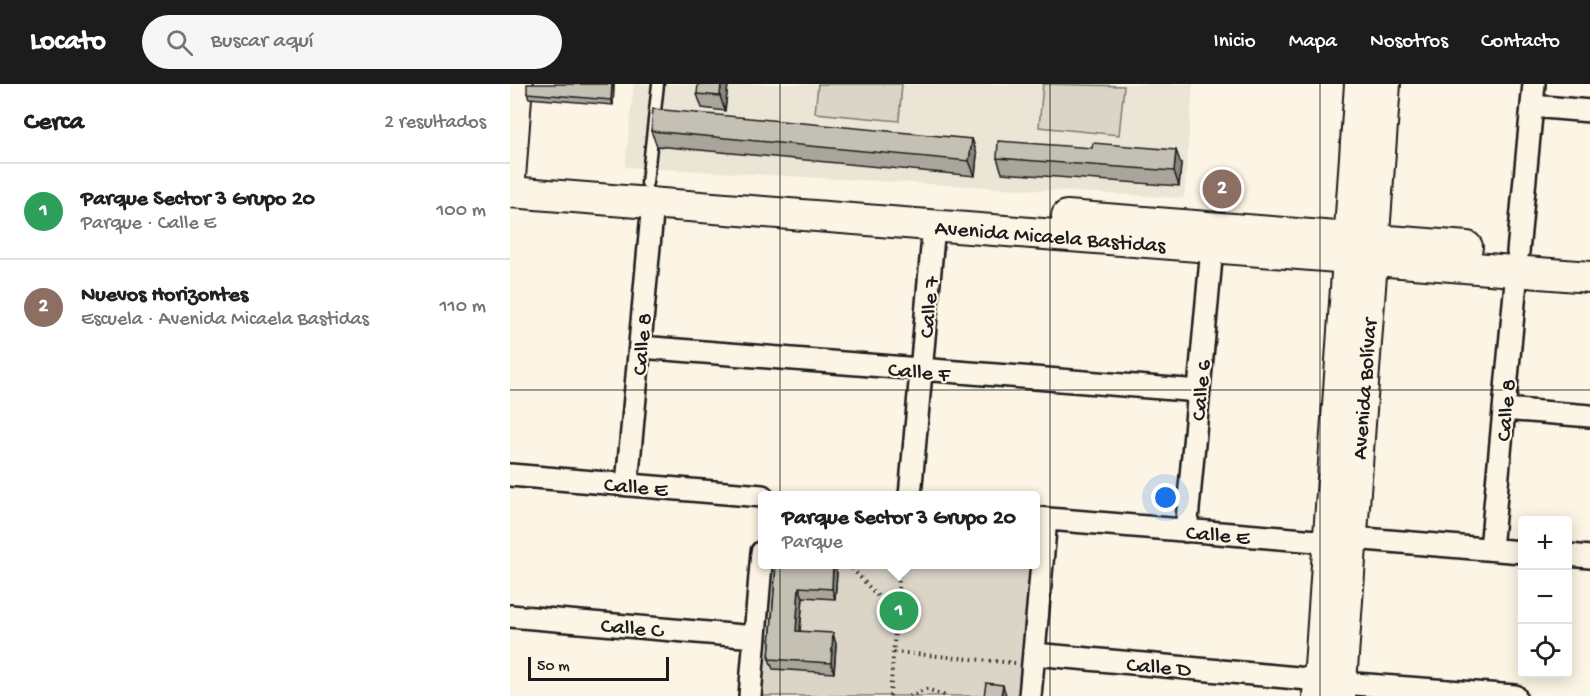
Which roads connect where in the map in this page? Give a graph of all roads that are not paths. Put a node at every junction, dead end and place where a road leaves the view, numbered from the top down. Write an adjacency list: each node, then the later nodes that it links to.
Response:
1 (517, 84): 8 (street)
2 (658, 84): 10 (lane)
3 (1360, 84): 13 (street, Avenida Bolívar)
4 (1385, 84): 13 (street, Avenida Bolívar)
5 (1534, 84): 6 (street, Calle 8)
6 (1532, 106): 7 (street); 15 (street, Calle 8)
7 (1590, 111)
8 (510, 175): 10 (street, Avenida Micaela Bastidas)
9 (510, 192): 10 (street, Avenida Micaela Bastidas)
10 (650, 193): 11 (street, Avenida Micaela Bastidas); 13 (street, Avenida Micaela Bastidas); 17 (street, Calle 8)
11 (934, 225): 12 (street, Avenida Micaela Bastidas); 18 (street, Calle 7)
12 (1212, 248): 13 (street, Avenida Micaela Bastidas); 19 (street, Calle 6)
13 (1361, 249): 15 (street, Avenida Micaela Bastidas); 28 (street, Avenida Bolívar)
14 (1590, 257): 15 (street, Avenida Micaela Bastidas)
15 (1518, 261): 16 (street, Avenida Micaela Bastidas); 20 (street, Calle 8)
16 (1590, 277)
17 (640, 347): 18 (street, Calle F); 23 (street, Calle 8)
18 (921, 371): 19 (street, Calle F); 24 (street, Calle 7)
19 (1199, 392): 27 (street, Calle 6)
20 (1504, 409): 21 (street); 29 (street, Calle 8)
21 (1590, 416)
22 (510, 475): 23 (street, Calle E)
23 (627, 484): 25 (street, Calle E)
24 (910, 491)
25 (758, 496)
26 (1041, 519): 27 (street, Calle E)
27 (1186, 531): 28 (street, Calle E)
28 (1340, 540): 29 (street, Calle E); 38 (street, Avenida Bolívar)
29 (1491, 549): 30 (street, Calle E)
30 (1518, 552)
31 (1572, 555): 32 (street)
32 (1590, 557)
33 (761, 569): 36 (street)
34 (1036, 569): 37 (street)
35 (510, 616): 36 (street, Calle C)
36 (755, 637): 39 (street)
37 (1028, 659): 38 (street, Calle D); 40 (street)
38 (1330, 689): 41 (street)
39 (750, 696)
40 (1030, 696)
41 (1515, 696)

